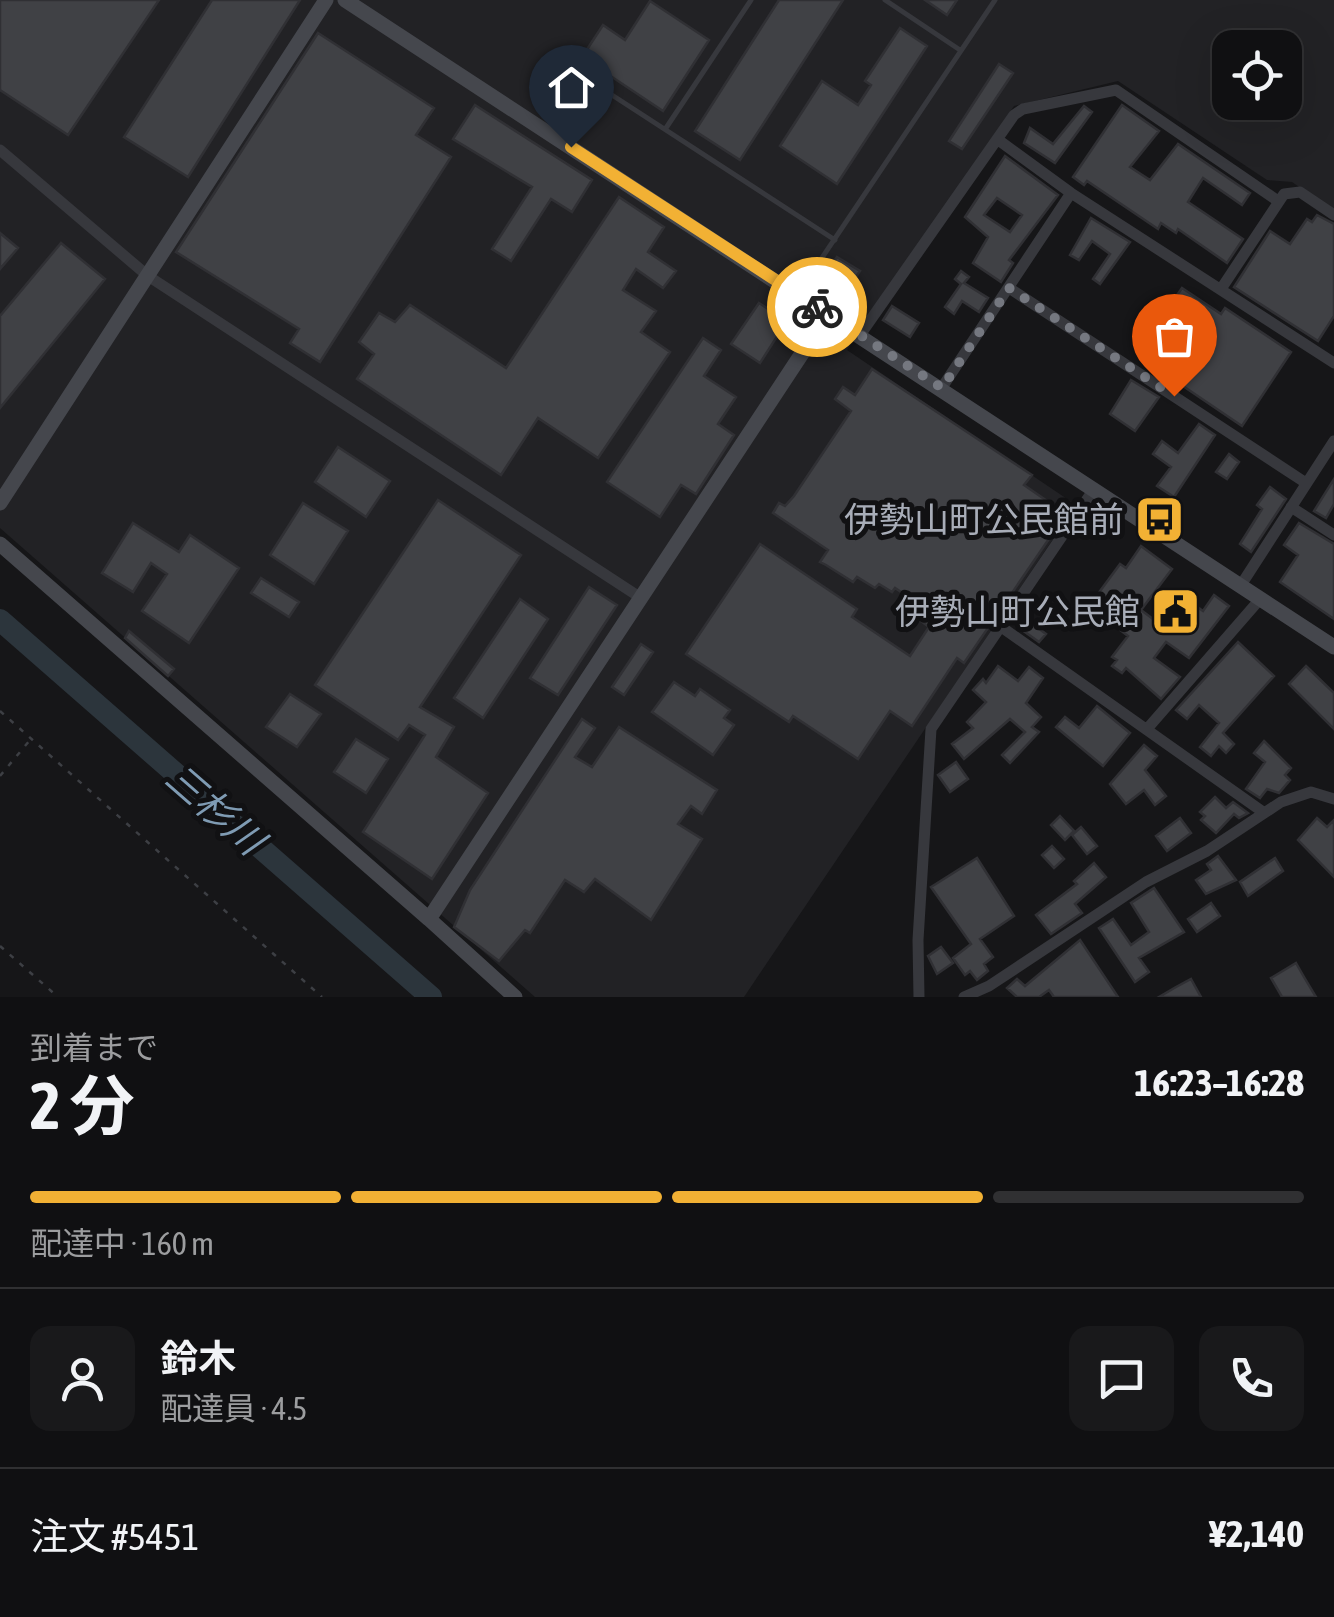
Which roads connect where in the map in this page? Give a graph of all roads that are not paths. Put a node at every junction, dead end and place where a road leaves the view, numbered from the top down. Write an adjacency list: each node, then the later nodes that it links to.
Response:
1 (326, 0): 15 (street)
2 (345, 0): 18 (street)
3 (751, 0): 8 (lane)
4 (885, 0): 6 (lane)
5 (995, 0): 6 (lane)
6 (960, 50): 14 (lane)
7 (596, 84): 8 (lane)
8 (666, 128): 14 (lane)
9 (997, 139): 11 (street); 12 (street); 20 (street)
10 (0, 150): 15 (street)
11 (1071, 193): 16 (street); 17 (street)
12 (1278, 201): 13 (street); 17 (street)
13 (1334, 215)
14 (835, 240): 18 (lane)
15 (148, 276): 26 (street); 31 (street)
16 (1009, 288): 22 (street); 24 (street)
17 (1221, 289): 21 (street)
18 (797, 294): 19 (street)
19 (828, 314): 20 (street); 31 (street)
20 (860, 335): 22 (street)
21 (1334, 363)
22 (942, 388): 25 (street)
23 (1334, 441): 24 (street)
24 (1306, 483): 27 (street)
25 (1094, 489): 30 (street); 33 (street)
26 (0, 503)
27 (1291, 507): 28 (street); 30 (street)
28 (1334, 535)
29 (0, 544): 38 (street)
30 (1241, 585): 32 (street)
31 (640, 598): 38 (street)
32 (1261, 598): 34 (street); 35 (street)
33 (1000, 626): 35 (street); 40 (street)
34 (1334, 646)
35 (1147, 729): 37 (street)
36 (1334, 799): 37 (street)
37 (1263, 812): 41 (street)
38 (429, 919): 39 (street)
39 (515, 997)
40 (920, 997)
41 (964, 997)

